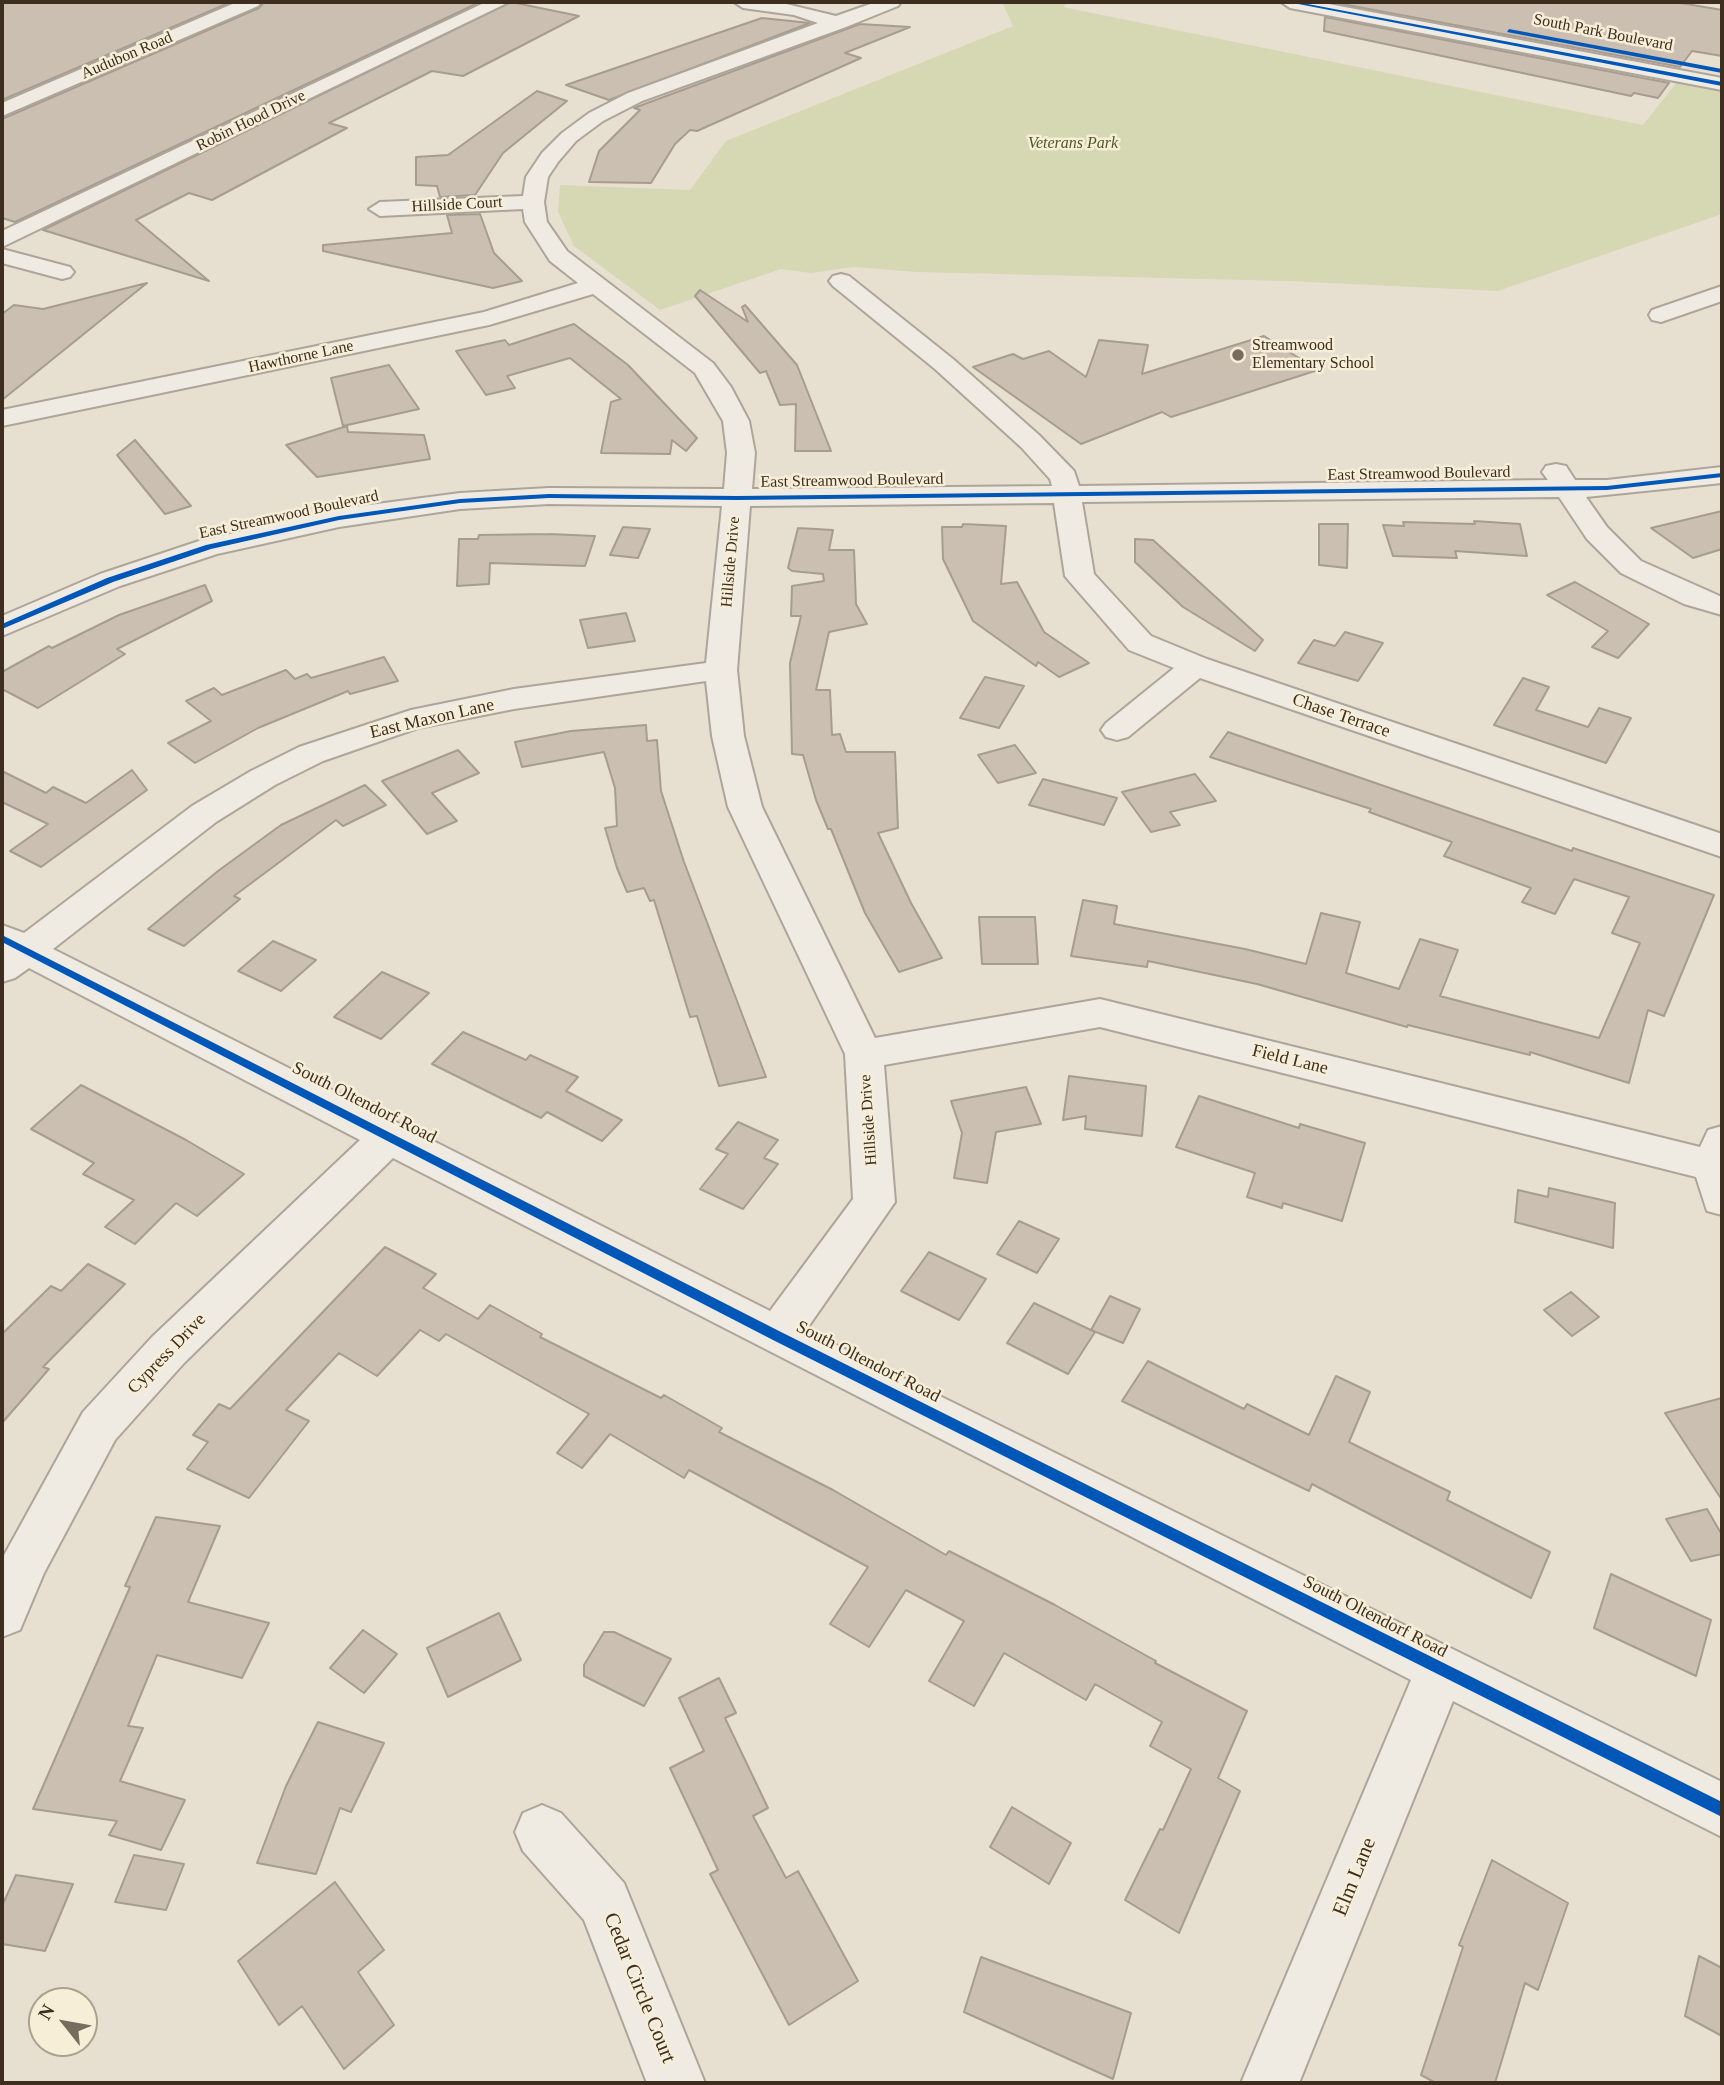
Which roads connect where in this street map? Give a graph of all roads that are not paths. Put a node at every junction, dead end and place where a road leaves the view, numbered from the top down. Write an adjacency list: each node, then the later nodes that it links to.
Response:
1 (252, 2): 10 (street, Audubon Road)
2 (500, 2): 13 (street, Robin Hood Drive)
3 (743, 2): 7 (street)
4 (892, 2): 7 (street)
5 (1290, 2): 9 (street, South Park Boulevard)
6 (1354, 2): 8 (street, South Park Boulevard)
7 (838, 23): 11 (street)
8 (1722, 71)
9 (1722, 84)
10 (2, 110)
11 (533, 202): 12 (street, Hillside Court); 17 (street, Hillside Drive)
12 (380, 209)
13 (2, 240)
14 (2, 256): 15 (street)
15 (62, 272)
16 (841, 281): 24 (street)
17 (597, 285): 20 (street, Hawthorne Lane); 25 (street, Hillside Drive)
18 (1722, 293): 19 (street)
19 (1661, 315)
20 (2, 418)
21 (1722, 458): 23 (street, East Streamwood Boulevard)
22 (1722, 475): 23 (street, East Streamwood Boulevard)
23 (1561, 479): 24 (street, East Streamwood Boulevard); 27 (street)
24 (1065, 485): 25 (street, East Streamwood Boulevard); 29 (street, Chase Terrace)
25 (738, 488): 26 (street, East Streamwood Boulevard); 28 (street, East Streamwood Boulevard); 30 (street, Hillside Drive)
26 (2, 606)
27 (1722, 606)
28 (2, 627)
29 (1196, 666): 31 (street); 32 (street, Chase Terrace)
30 (721, 670): 33 (street, East Maxon Lane); 34 (street, Hillside Drive)
31 (1117, 730)
32 (1722, 846)
33 (10, 953): 35 (street, South Oltendorf Road)
34 (864, 1054): 36 (street, Field Lane); 37 (street, Hillside Drive)
35 (390, 1136): 37 (street, South Oltendorf Road); 38 (street, Cypress Drive)
36 (1719, 1168)
37 (778, 1336): 39 (street, South Oltendorf Road)
38 (2, 1614)
39 (1440, 1670): 40 (street, South Oltendorf Road); 43 (street, Elm Lane)
40 (1722, 1810)
41 (542, 1832): 42 (street, Cedar Circle Court)
42 (676, 2083)
43 (1270, 2083)

